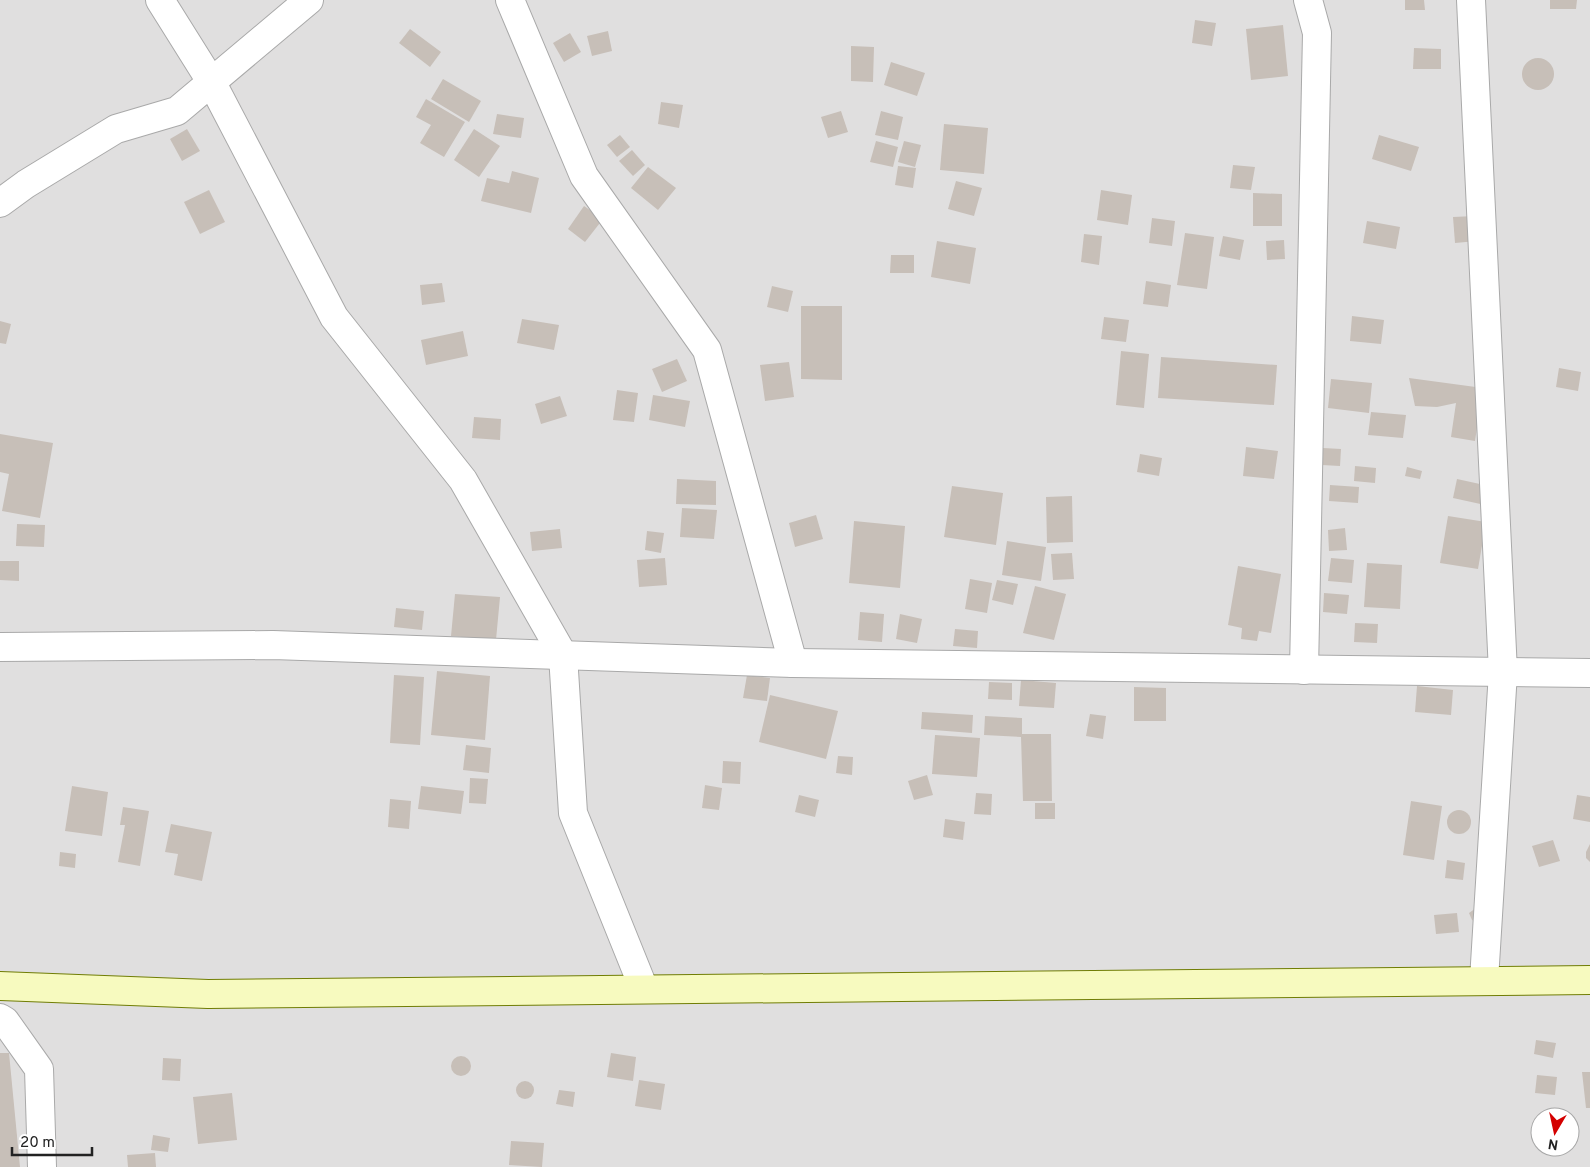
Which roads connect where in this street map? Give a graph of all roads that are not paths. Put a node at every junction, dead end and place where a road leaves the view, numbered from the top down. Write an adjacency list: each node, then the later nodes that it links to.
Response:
1 (160, 0): 6 (street)
2 (309, 0): 6 (street)
3 (510, 0): 10 (street)
4 (1308, 0): 11 (street)
5 (1471, 0): 12 (street)
6 (212, 83): 7 (street); 9 (street)
7 (0, 203)
8 (0, 647): 9 (street)
9 (563, 655): 10 (street); 17 (street)
10 (793, 663): 11 (street)
11 (1304, 670): 12 (street)
12 (1503, 672): 13 (street); 14 (street)
13 (1590, 673)
14 (1484, 980): 15 (street); 17 (street)
15 (1590, 980)
16 (0, 986): 17 (street)
17 (644, 989)
18 (0, 1018): 19 (street)
19 (42, 1167)

